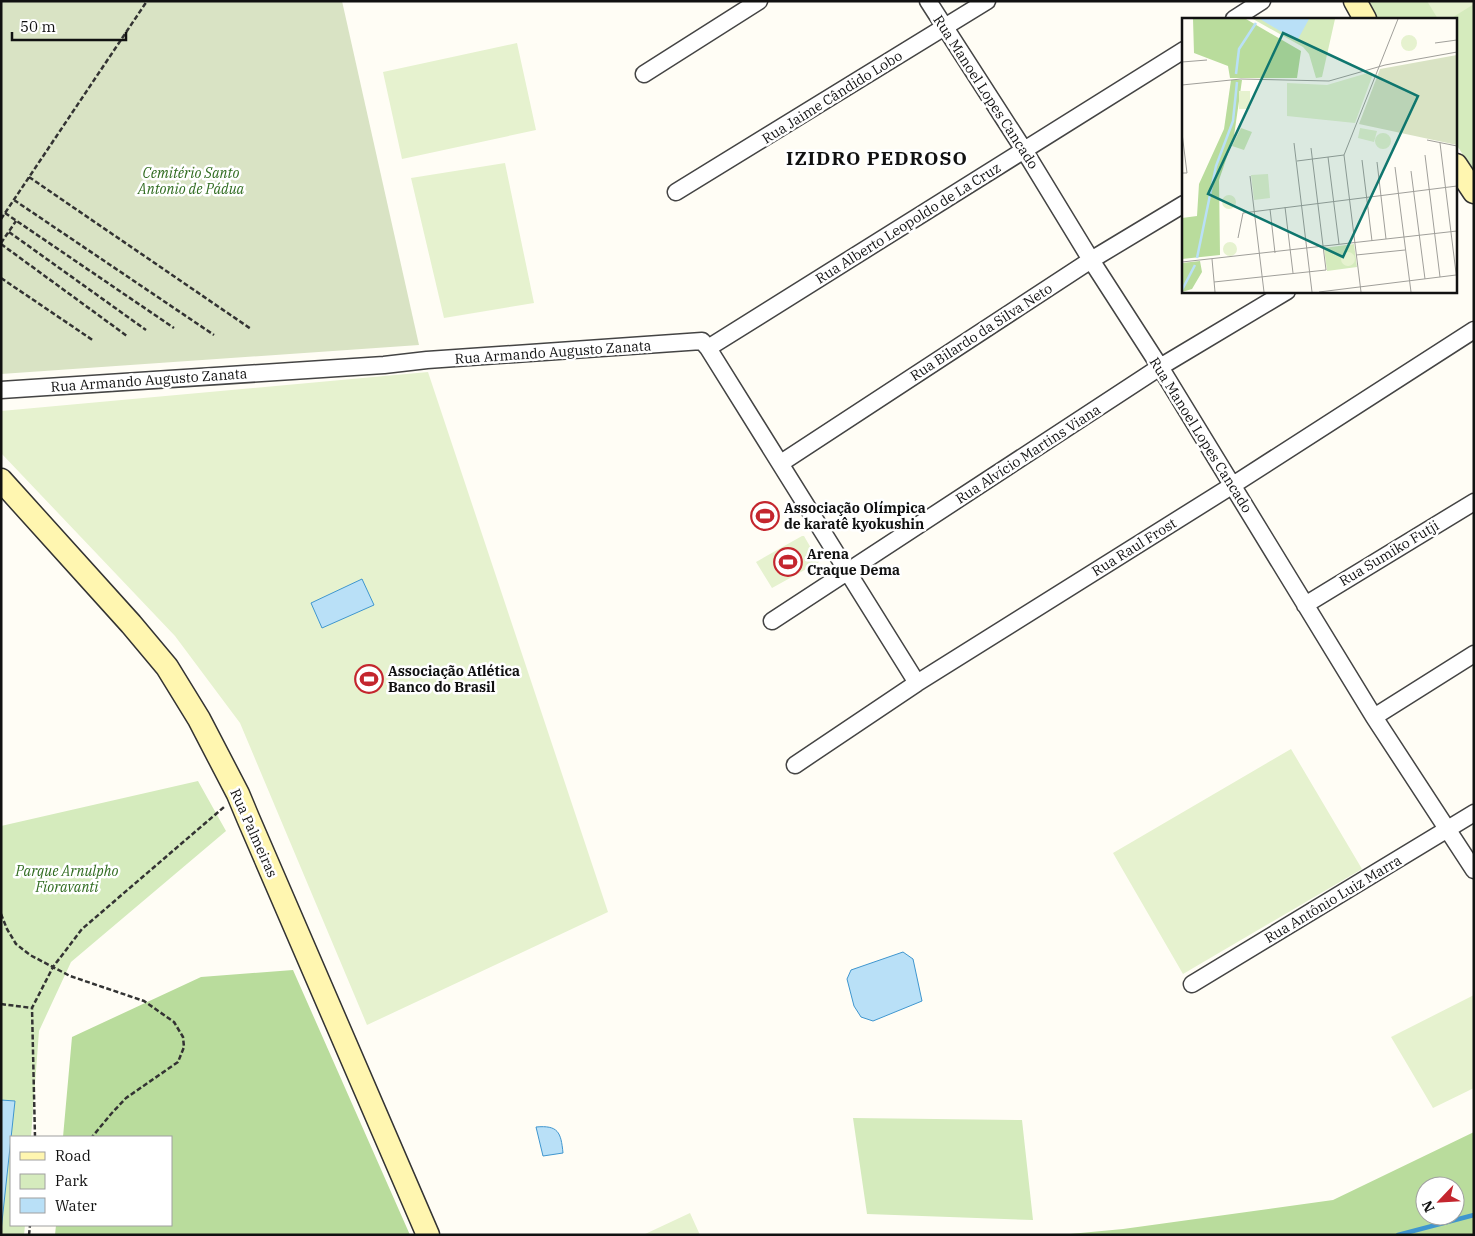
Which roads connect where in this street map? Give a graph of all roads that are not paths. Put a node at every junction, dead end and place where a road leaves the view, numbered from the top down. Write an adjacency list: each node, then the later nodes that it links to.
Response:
1 (759, 1): 10 (street)
2 (928, 1): 8 (street, Rua Manoel Lopes Cancado)
3 (988, 1): 8 (street, Rua Jaime Cândido Lobo)
4 (1262, 1): 6 (street)
5 (1355, 1): 7 (street)
6 (1236, 18)
7 (1364, 18)
8 (944, 28): 11 (street, Rua Manoel Lopes Cancado); 12 (street, Rua Jaime Cândido Lobo)
9 (1182, 51): 11 (street, Rua Alberto Leopoldo de La Cruz)
10 (644, 74)
11 (1024, 150): 14 (street, Rua Manoel Lopes Cancado); 17 (street, Rua Alberto Leopoldo de La Cruz)
12 (676, 192)
13 (1182, 205): 14 (street, Rua Bilardo da Silva Neto)
14 (1091, 260): 18 (street, Rua Manoel Lopes Cancado); 20 (street, Rua Bilardo da Silva Neto)
15 (1285, 292): 18 (street, Rua Alvício Martins Viana)
16 (1474, 330): 22 (street, Rua Raul Frost)
17 (708, 348): 19 (street, Rua Armando Augusto Zanata); 20 (street)
18 (1160, 367): 22 (street, Rua Manoel Lopes Cancado); 24 (street, Rua Alvício Martins Viana)
19 (1, 390)
20 (781, 463): 24 (street)
21 (1, 480): 35 (street, Rua Palmeiras)
22 (1232, 485): 25 (street, Rua Manoel Lopes Cancado); 28 (street, Rua Raul Frost)
23 (1474, 502): 25 (street, Rua Sumiko Futji)
24 (847, 572): 26 (street, Rua Alvício Martins Viana); 28 (street)
25 (1305, 605): 29 (street, Rua Manoel Lopes Cancado)
26 (772, 621)
27 (1474, 654): 29 (street)
28 (917, 684): 30 (street, Rua Raul Frost)
29 (1374, 717): 32 (street, Rua Manoel Lopes Cancado)
30 (795, 765)
31 (1474, 813): 32 (street, Rua Antônio Luiz Marra)
32 (1447, 830): 33 (street, Rua Manoel Lopes Cancado); 34 (street, Rua Antônio Luiz Marra)
33 (1474, 870)
34 (1192, 984)
35 (428, 1235)

